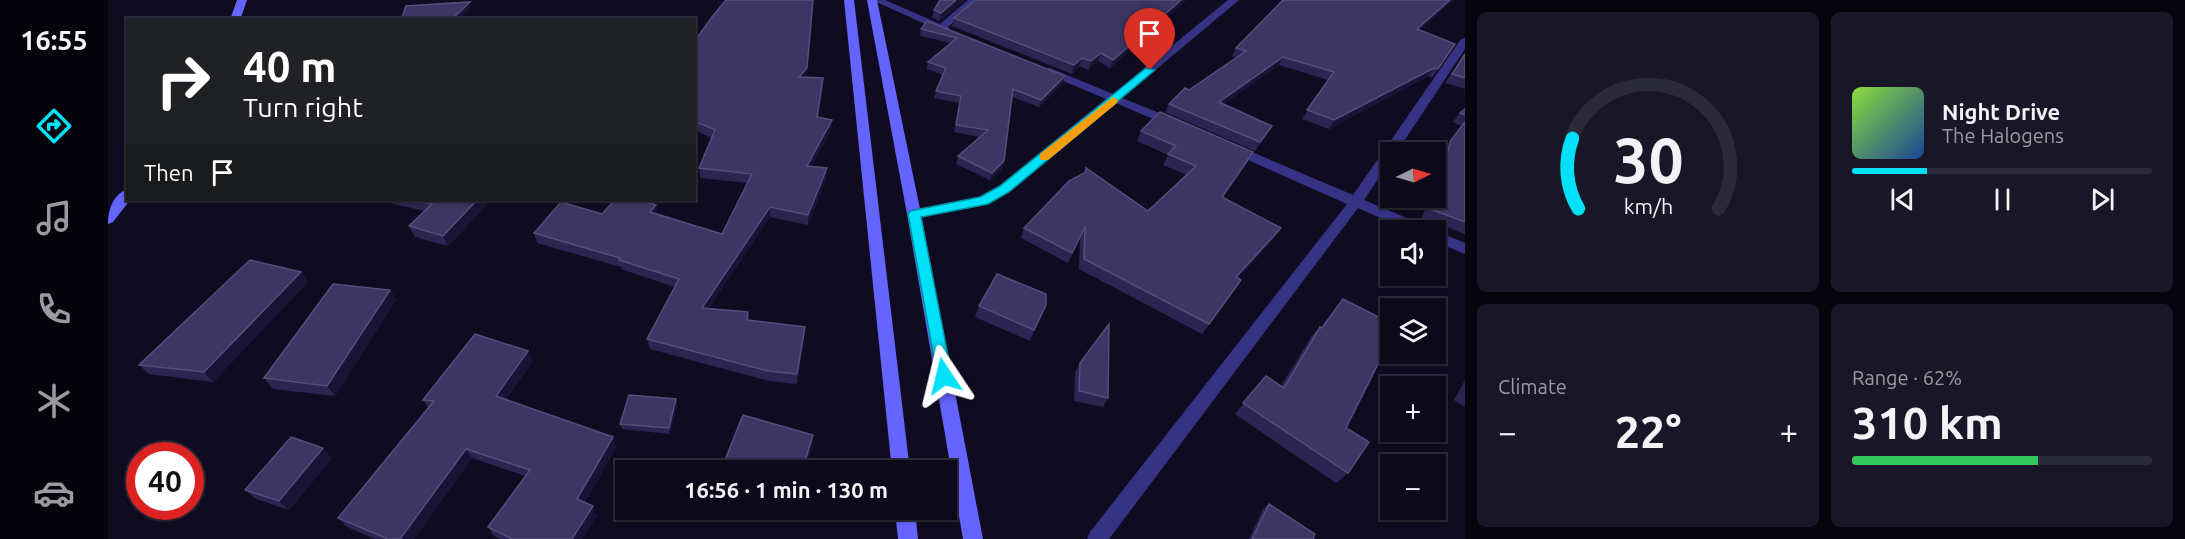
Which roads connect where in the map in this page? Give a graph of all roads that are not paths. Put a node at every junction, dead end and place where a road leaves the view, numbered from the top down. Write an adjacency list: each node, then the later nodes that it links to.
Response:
1 (242, 0): 7 (street)
2 (849, 0): 20 (street)
3 (872, 0): 15 (street)
4 (877, 0): 5 (street)
5 (974, 0)
6 (1234, 0): 10 (street)
7 (236, 18)
8 (1465, 41): 14 (street)
9 (1039, 68): 10 (street)
10 (1116, 98): 11 (street); 15 (street)
11 (1181, 127)
12 (1225, 146): 14 (street)
13 (126, 196): 16 (street)
14 (1356, 202): 17 (street); 24 (street)
15 (914, 214): 23 (street)
16 (108, 219)
17 (1398, 220)
18 (1446, 240): 19 (street)
19 (1465, 249)
20 (900, 460)
21 (906, 520): 22 (street)
22 (908, 539)
23 (973, 539)
24 (1097, 539)

